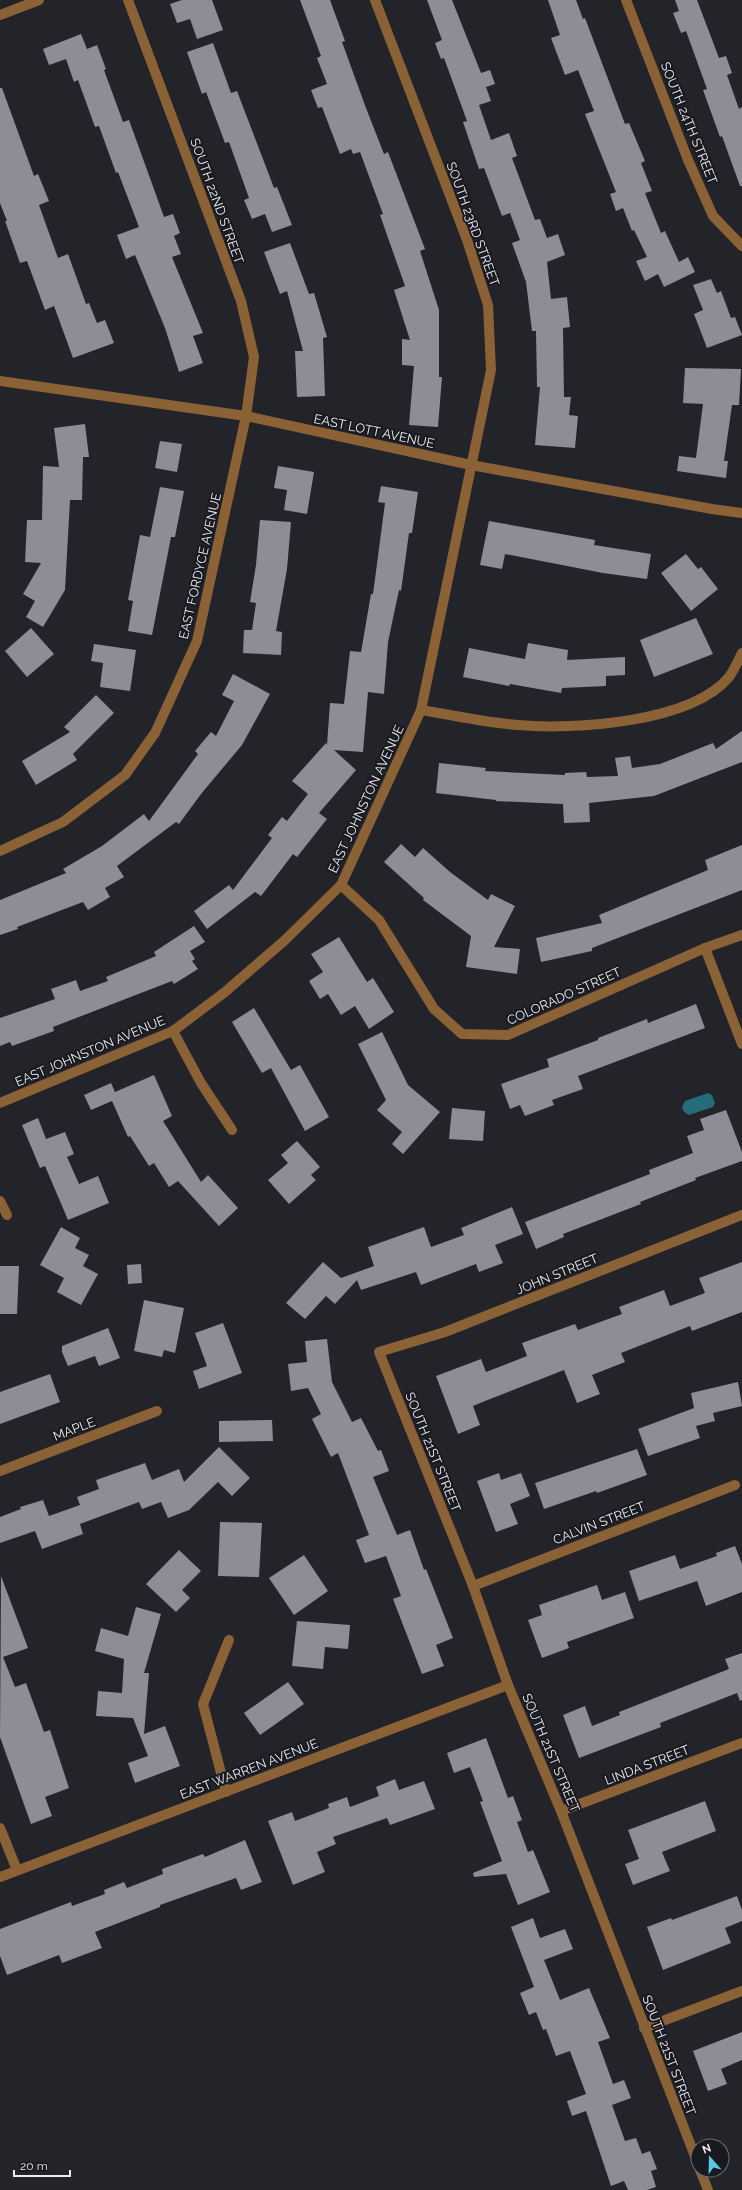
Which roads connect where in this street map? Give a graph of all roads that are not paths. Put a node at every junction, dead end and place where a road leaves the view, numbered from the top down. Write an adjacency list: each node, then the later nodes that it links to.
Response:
1 (39, 0): 5 (street)
2 (128, 0): 8 (street, SOUTH 22ND STREET)
3 (375, 0): 9 (street, SOUTH 23RD STREET)
4 (626, 0): 6 (street, SOUTH 24TH STREET)
5 (0, 15)
6 (742, 246)
7 (0, 381): 8 (street, EAST LOTT AVENUE)
8 (246, 416): 9 (street, EAST LOTT AVENUE); 13 (street, EAST FORDYCE AVENUE)
9 (471, 465): 10 (street, EAST LOTT AVENUE); 12 (street, EAST JOHNSTON AVENUE)
10 (742, 513)
11 (742, 653): 12 (street)
12 (422, 710): 14 (street, EAST JOHNSTON AVENUE)
13 (0, 851)
14 (341, 885): 16 (street, COLORADO STREET); 17 (street, EAST JOHNSTON AVENUE)
15 (742, 935): 16 (street, COLORADO STREET)
16 (705, 948): 18 (street)
17 (173, 1031): 19 (street, EAST JOHNSTON AVENUE); 20 (street)
18 (742, 1044)
19 (0, 1103)
20 (232, 1130)
21 (0, 1201): 23 (street)
22 (742, 1214): 24 (street, JOHN STREET)
23 (7, 1215)
24 (379, 1352): 28 (street, SOUTH 21ST STREET)
25 (156, 1411): 26 (street, MAPLE)
26 (0, 1471)
27 (735, 1485): 28 (street, CALVIN STREET)
28 (473, 1586): 30 (street, SOUTH 21ST STREET)
29 (229, 1640): 32 (street)
30 (508, 1685): 32 (street, EAST WARREN AVENUE); 33 (street, SOUTH 21ST STREET)
31 (742, 1743): 33 (street, LINDA STREET)
32 (226, 1792): 35 (street, EAST WARREN AVENUE)
33 (561, 1811): 38 (street, SOUTH 21ST STREET)
34 (0, 1828): 35 (street)
35 (17, 1870): 36 (street, EAST WARREN AVENUE)
36 (0, 1877)
37 (742, 1990): 38 (street)
38 (644, 2028): 39 (street, SOUTH 21ST STREET)
39 (690, 2144)
40 (703, 2178): 41 (street)
41 (708, 2190)

